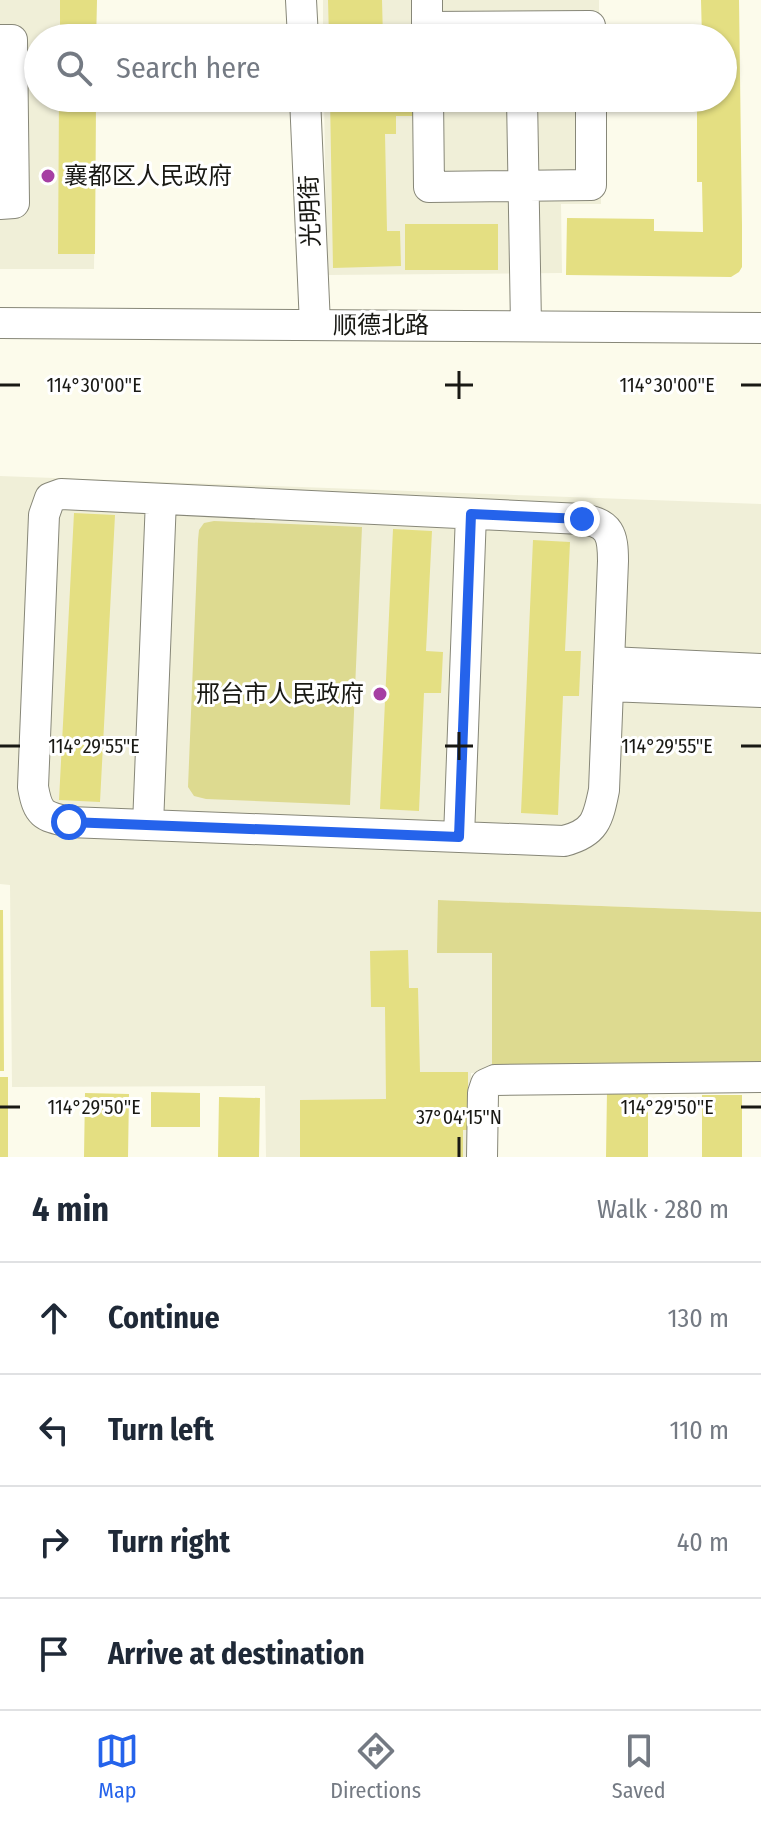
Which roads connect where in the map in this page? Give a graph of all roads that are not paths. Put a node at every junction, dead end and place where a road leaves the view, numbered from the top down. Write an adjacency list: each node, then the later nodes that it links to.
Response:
1 (301, 0): 5 (street)
2 (520, 21): 3 (street); 4 (street)
3 (590, 21)
4 (427, 22)
5 (302, 24)
6 (0, 40): 12 (street)
7 (306, 112): 14 (street, 光明街)
8 (428, 112): 11 (street)
9 (522, 112): 11 (street)
10 (591, 112): 11 (street)
11 (523, 186): 15 (street)
12 (0, 204)
13 (0, 323): 14 (street, 顺德北路)
14 (315, 325): 15 (street, 顺德北路)
15 (526, 325): 16 (street, 顺德北路)
16 (761, 328)
17 (161, 499): 18 (street); 22 (street); 22 (street)
18 (471, 514): 20 (street); 23 (street)
19 (761, 669): 20 (street)
20 (608, 674): 21 (street); 23 (street)
21 (761, 692)
22 (148, 825): 23 (street)
23 (459, 837)
24 (761, 1077): 25 (street)
25 (482, 1157)

